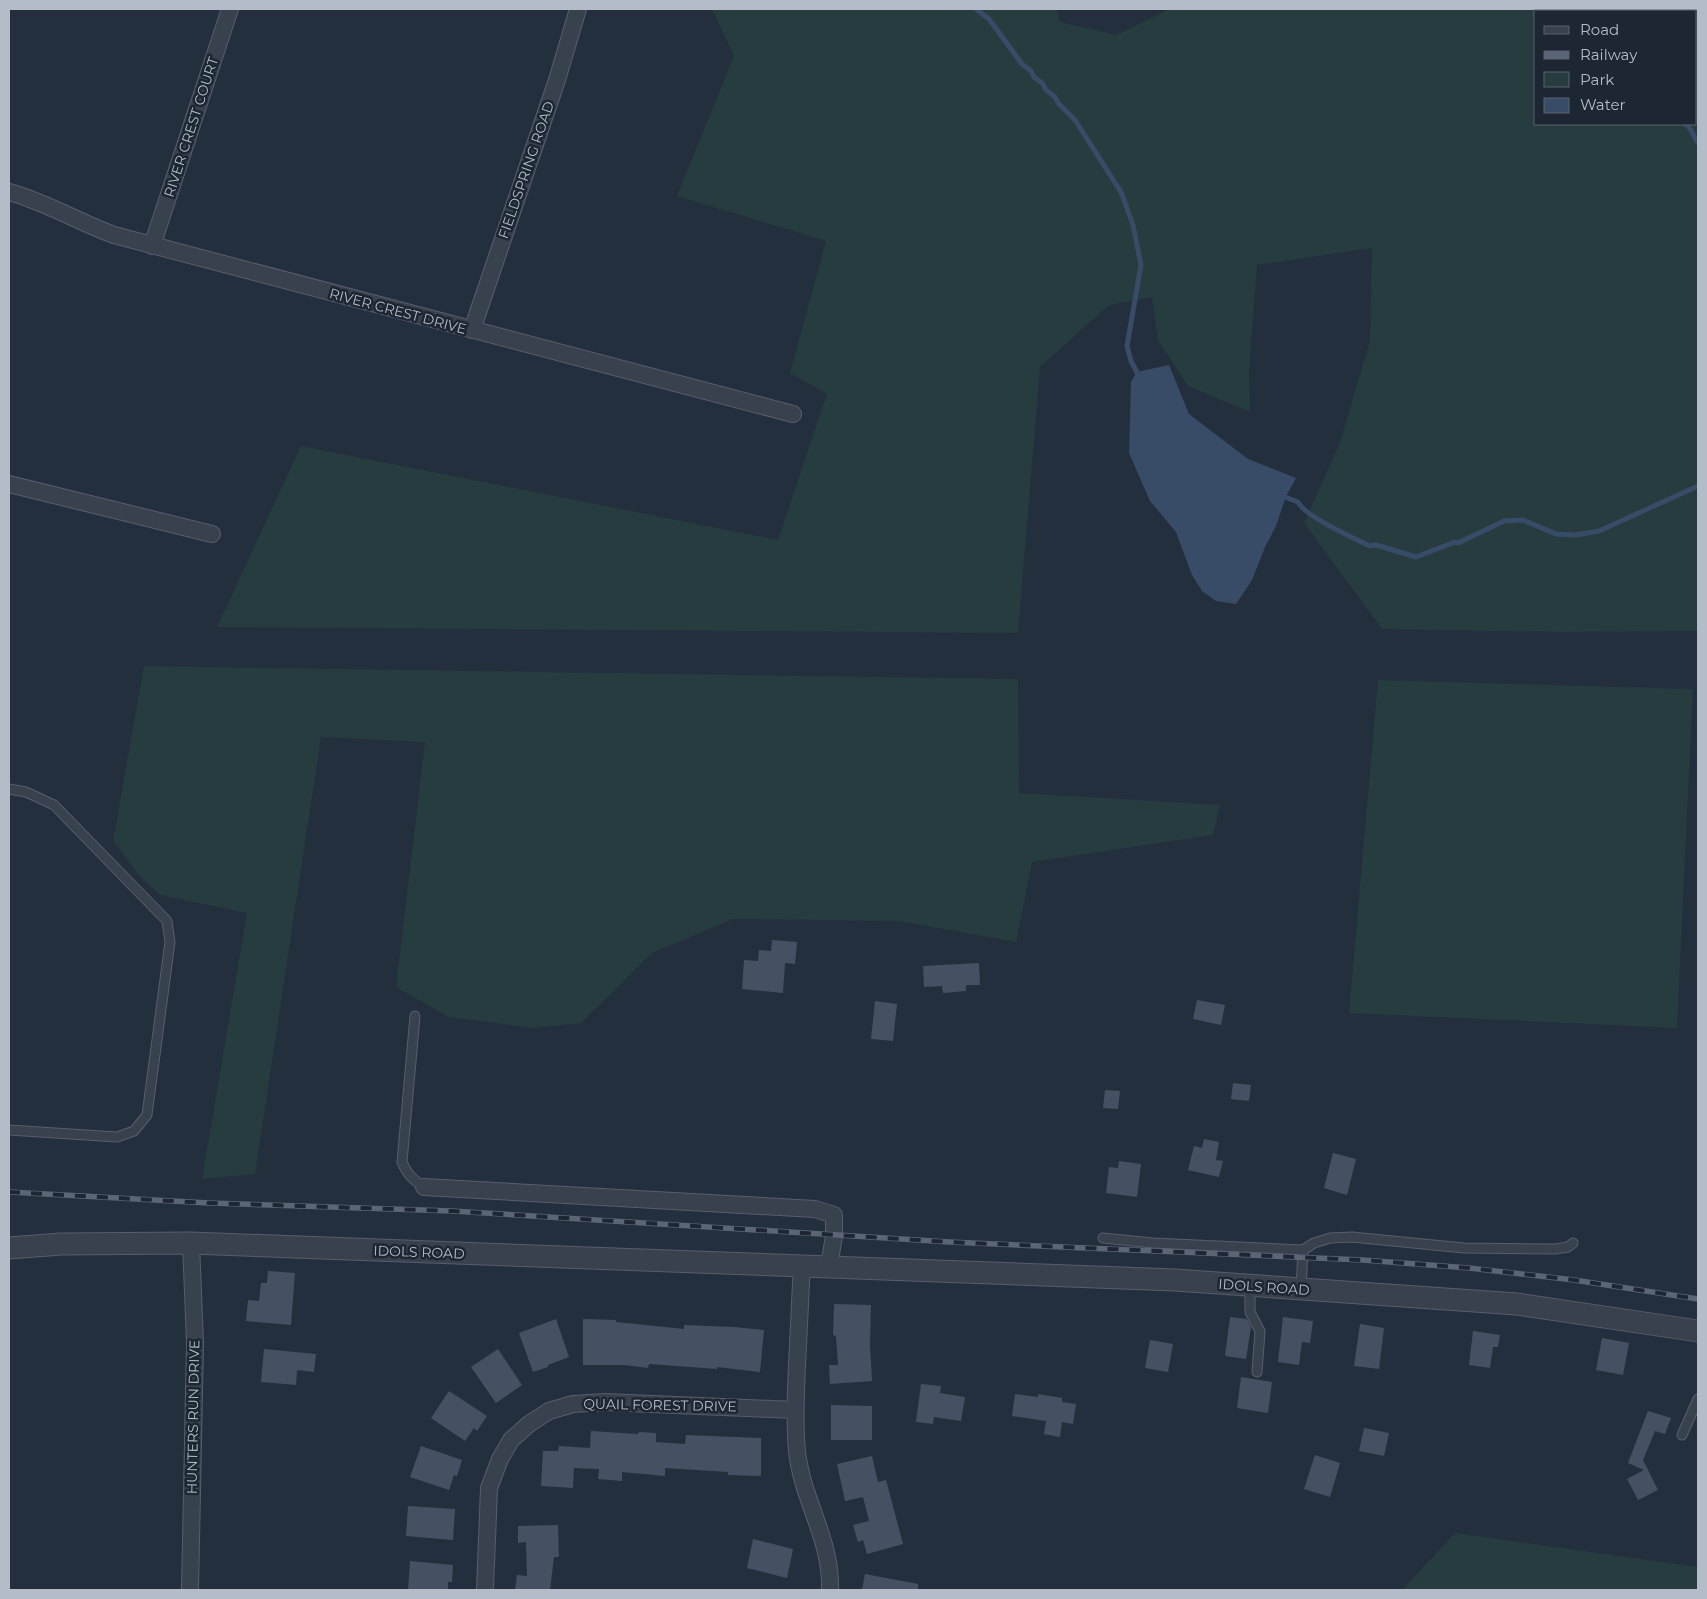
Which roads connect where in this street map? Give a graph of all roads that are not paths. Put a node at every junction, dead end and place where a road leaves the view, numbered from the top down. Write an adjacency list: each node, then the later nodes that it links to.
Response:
1 (230, 9): 4 (street, RIVER CREST COURT)
2 (578, 9): 5 (street, FIELDSPRING ROAD)
3 (9, 192): 4 (street, RIVER CREST DRIVE)
4 (152, 246): 5 (street, RIVER CREST DRIVE)
5 (472, 330): 6 (street, RIVER CREST DRIVE)
6 (793, 414)
7 (9, 484): 8 (street)
8 (212, 534)
9 (9, 789): 11 (lane)
10 (415, 1016): 12 (lane)
11 (9, 1130)
12 (424, 1187): 19 (street)
13 (1103, 1238): 17 (lane)
14 (192, 1243): 16 (street, IDOLS ROAD); 18 (street, IDOLS ROAD); 27 (street, HUNTERS RUN DRIVE)
15 (1573, 1243): 17 (lane)
16 (9, 1248)
17 (1303, 1250): 21 (lane)
18 (802, 1265): 19 (street, IDOLS ROAD); 25 (street)
19 (829, 1266): 20 (street, IDOLS ROAD)
20 (1250, 1286): 21 (street, IDOLS ROAD); 23 (lane)
21 (1301, 1289): 22 (street, IDOLS ROAD)
22 (1698, 1330)
23 (1257, 1372)
24 (1698, 1399): 26 (lane)
25 (795, 1410): 28 (street, QUAIL FOREST DRIVE); 29 (street)
26 (1682, 1435)
27 (190, 1590)
28 (485, 1590)
29 (830, 1590)

